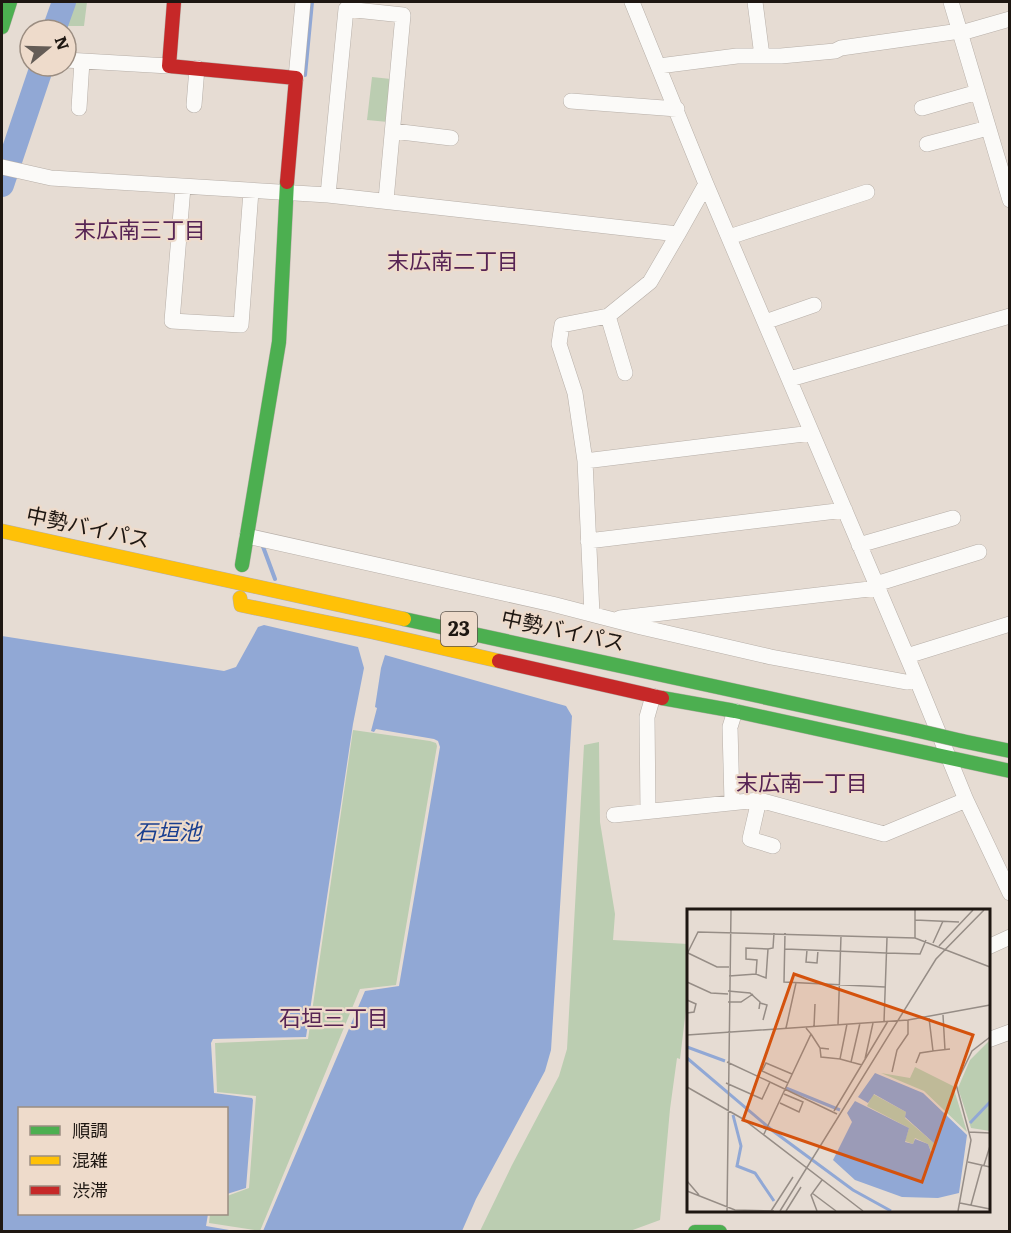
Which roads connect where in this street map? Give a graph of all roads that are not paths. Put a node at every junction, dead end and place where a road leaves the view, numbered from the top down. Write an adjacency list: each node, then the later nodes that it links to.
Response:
1 (10, 2): 8 (main road)
2 (170, 2): 13 (main road)
3 (303, 2): 16 (street)
4 (632, 2): 14 (street)
5 (755, 2): 10 (street)
6 (951, 2): 9 (street)
7 (1010, 19): 9 (street)
8 (2, 27)
9 (960, 32): 10 (street); 17 (street)
10 (762, 56): 14 (street)
11 (78, 61): 12 (street)
12 (82, 61): 13 (street); 20 (street)
13 (169, 66): 15 (main road)
14 (659, 66): 22 (street)
15 (197, 68): 16 (main road); 19 (street)
16 (296, 78): 32 (main road)
17 (978, 92): 21 (street); 23 (street)
18 (571, 101): 22 (street)
19 (194, 105)
20 (79, 108)
21 (922, 108)
22 (677, 109): 28 (street)
23 (988, 128): 26 (street); 34 (street)
24 (393, 131): 25 (street); 33 (street); 35 (street)
25 (451, 138)
26 (927, 144)
27 (8, 169): 29 (street)
28 (706, 184): 36 (street); 37 (street)
29 (183, 187): 30 (street); 30 (street)
30 (251, 191): 32 (street)
31 (867, 192): 37 (street)
32 (293, 193): 33 (street); 49 (main road)
33 (328, 195): 35 (street)
34 (1009, 197)
35 (387, 200): 36 (street)
36 (678, 234): 39 (street)
37 (729, 237): 41 (street)
38 (814, 305): 41 (street)
39 (608, 316): 42 (street); 45 (street)
40 (1010, 316): 43 (street)
41 (765, 322): 43 (street)
42 (625, 373)
43 (790, 379): 44 (street)
44 (812, 433): 45 (street); 46 (street)
45 (585, 461): 50 (street)
46 (845, 510): 50 (street); 51 (street)
47 (953, 518): 51 (street)
48 (2, 531): 63 (main road, 中勢バイパス / 23, bridge)
49 (247, 536): 53 (main road); 56 (street)
50 (588, 541): 56 (street)
51 (860, 545): 54 (street)
52 (979, 552): 54 (street)
53 (242, 565)
54 (877, 586): 57 (street); 59 (street)
55 (240, 598): 61 (main road)
56 (592, 614): 57 (street)
57 (611, 619): 60 (street)
58 (1010, 624): 59 (street)
59 (907, 656): 60 (street)
60 (917, 680): 64 (street)
61 (653, 696): 62 (main road); 69 (street)
62 (735, 711): 64 (main road); 68 (street)
63 (1010, 751)
64 (949, 758): 65 (main road); 67 (street)
65 (1010, 771)
66 (759, 800): 67 (street); 68 (street); 71 (street)
67 (966, 800): 72 (street)
68 (732, 802): 69 (street)
69 (648, 811): 70 (street)
70 (614, 815)
71 (773, 846)
72 (1010, 893)
73 (1010, 937): 74 (street)
74 (990, 946)
75 (1010, 1032): 76 (street)
76 (990, 1039)
77 (695, 1232): 78 (main road)
78 (720, 1232)

